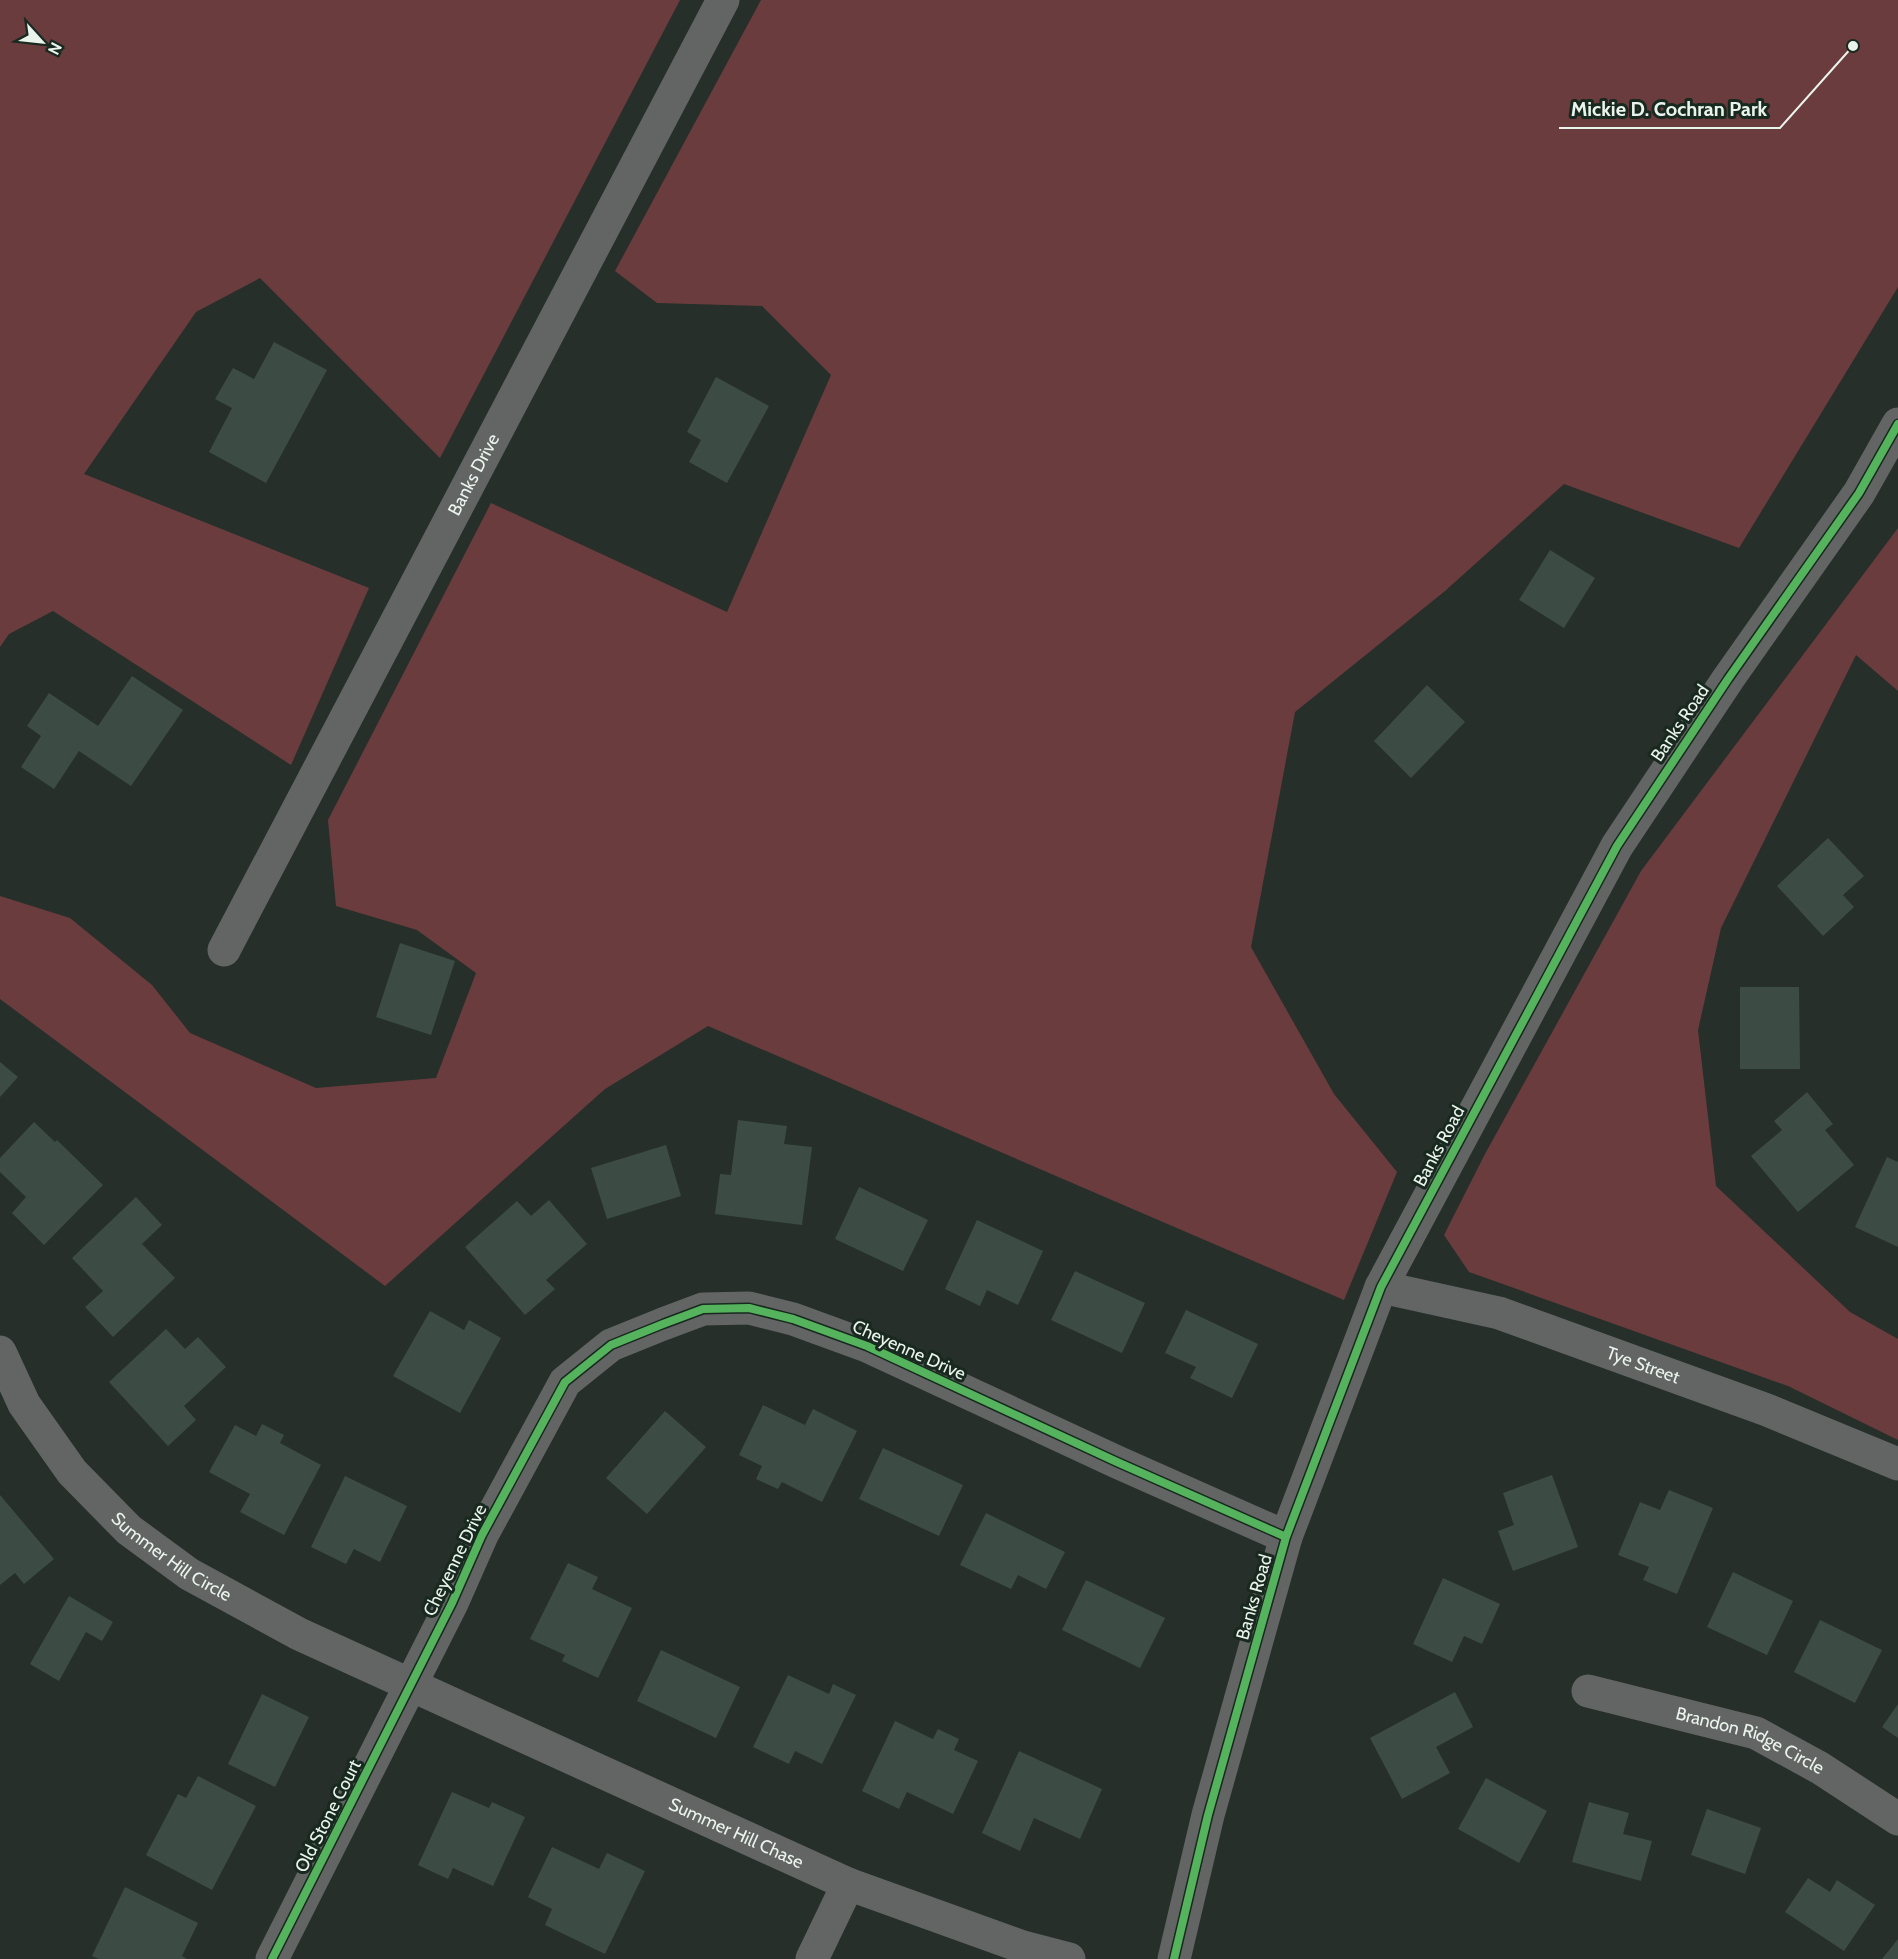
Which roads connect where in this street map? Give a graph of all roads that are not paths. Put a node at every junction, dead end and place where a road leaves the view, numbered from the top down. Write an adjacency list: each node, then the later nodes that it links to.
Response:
1 (723, 0): 3 (street, Banks Drive)
2 (1898, 424): 4 (street, Banks Road)
3 (224, 950)
4 (1381, 1287): 6 (street, Tye Street); 7 (street, Banks Road)
5 (0, 1352): 8 (street, Summer Hill Circle)
6 (1898, 1464)
7 (1286, 1538): 8 (street, Cheyenne Drive); 15 (street, Banks Road)
8 (410, 1686): 11 (street, Summer Hill Chase); 12 (street, Old Stone Court)
9 (1588, 1690): 10 (street, Brandon Ridge Circle)
10 (1898, 1820)
11 (848, 1884): 13 (street); 14 (street, Summer Hill Chase)
12 (272, 1959)
13 (812, 1959)
14 (1069, 1959)
15 (1174, 1959)

